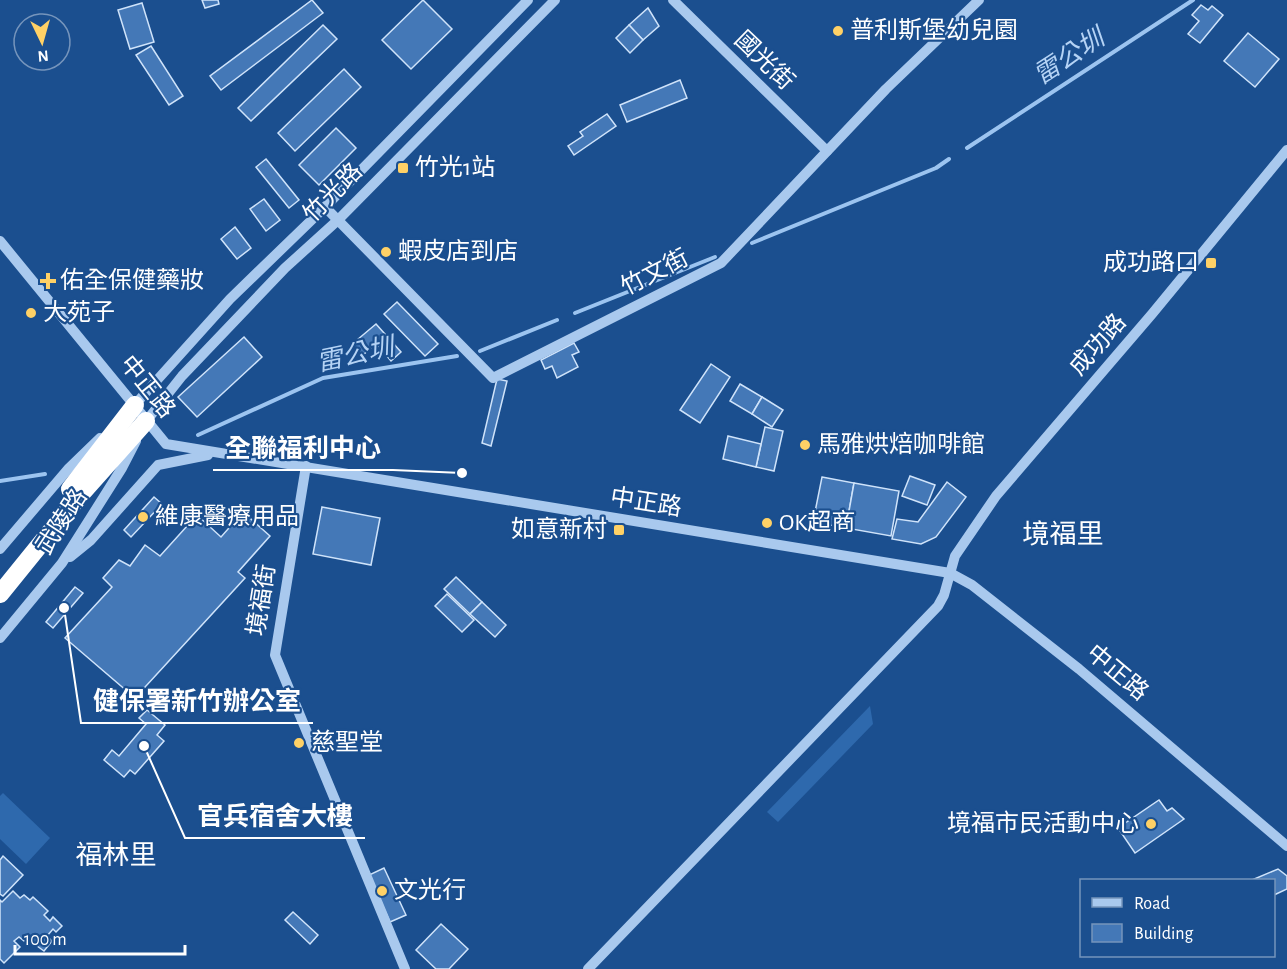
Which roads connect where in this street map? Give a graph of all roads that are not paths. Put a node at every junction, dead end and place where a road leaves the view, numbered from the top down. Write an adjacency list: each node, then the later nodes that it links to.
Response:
1 (528, 0): 7 (street, 竹光路)
2 (555, 0): 8 (street, 竹光路)
3 (673, 0): 6 (street, 國光街)
4 (979, 0): 6 (street, 竹文街)
5 (1287, 150): 16 (street, 成功路)
6 (827, 151): 8 (street, 竹文街)
7 (325, 207): 8 (street, 竹文街); 10 (street, 竹光路)
8 (338, 220): 11 (street, 竹光路)
9 (0, 241): 10 (street, 中正路)
10 (135, 405): 11 (street, 中正路); 14 (street, 武陵路); 17 (highway)
11 (146, 421): 12 (street, 中正路); 15 (street, 武陵路); 18 (highway)
12 (216, 454): 13 (street, 中正路); 15 (street)
13 (306, 466): 16 (street, 中正路); 21 (street, 境福街)
14 (0, 549)
15 (62, 563): 19 (street, 武陵路)
16 (950, 573): 20 (street, 中正路); 22 (street, 成功路)
17 (0, 577)
18 (0, 594)
19 (0, 638)
20 (1287, 846)
21 (405, 969)
22 (588, 969)

